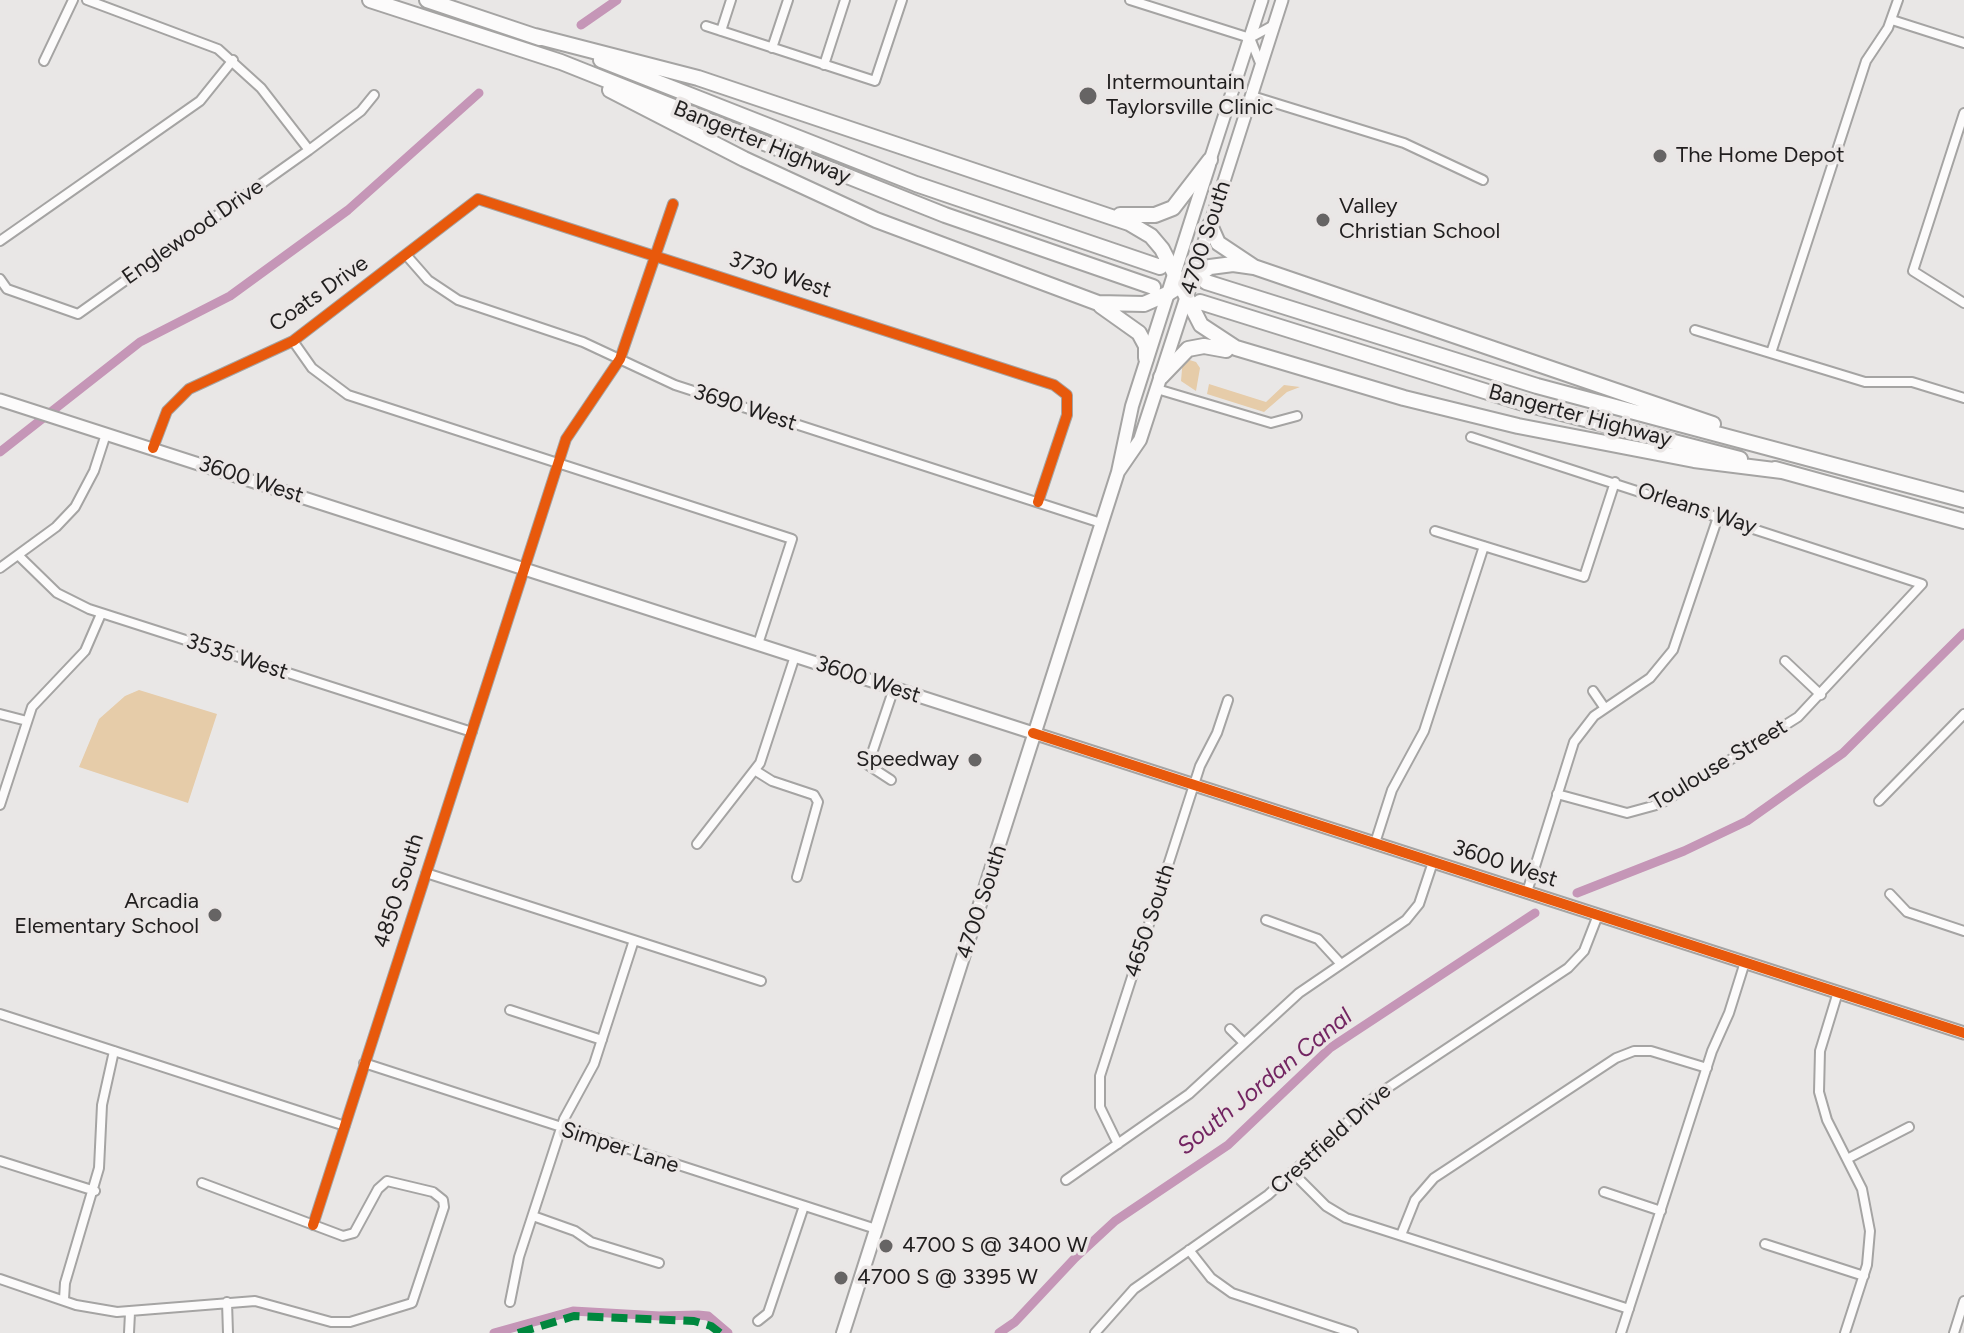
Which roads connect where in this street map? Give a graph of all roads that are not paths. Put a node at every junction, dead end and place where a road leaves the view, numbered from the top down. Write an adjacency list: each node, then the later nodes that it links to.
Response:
1 (73, 0): 22 (street)
2 (87, 0): 21 (street)
3 (370, 0): 23 (highway, Bangerter Highway)
4 (427, 0): 17 (highway, Bangerter Highway)
5 (731, 0): 16 (street)
6 (788, 0): 20 (street)
7 (845, 0): 24 (street)
8 (902, 0): 24 (street)
9 (1130, 0): 18 (street)
10 (1262, 0): 18 (street, 4700 South)
11 (1282, 0): 13 (street, 4700 South)
12 (1898, 0): 14 (street)
13 (1277, 18): 18 (street); 25 (street, 4700 South)
14 (1892, 20): 19 (street); 49 (street)
15 (706, 26): 16 (street)
16 (721, 31): 20 (street)
17 (535, 36): 34 (highway); 42 (highway, Bangerter Highway)
18 (1250, 38): 25 (street); 30 (street, 4700 South)
19 (1964, 43)
20 (772, 48): 24 (street)
21 (233, 60): 29 (street); 36 (street)
22 (44, 61)
23 (561, 62): 43 (highway, Bangerter Highway); 45 (highway)
24 (824, 65)
25 (1259, 73): 27 (street, 4700 South)
26 (374, 95): 29 (street, Englewood Drive)
27 (1252, 96): 31 (street); 35 (street, 4700 South)
28 (1964, 113): 46 (street)
29 (309, 150): 41 (street, Englewood Drive)
30 (1210, 160): 34 (highway); 42 (main road, 4700 South)
31 (1483, 180)
32 (478, 199): 37 (street, Coats Drive); 38 (street, 3730 West)
33 (673, 204): 38 (street, 4850 South)
34 (1102, 212): 42 (highway)
35 (1210, 225): 39 (highway); 40 (main road, 4700 South)
36 (0, 241)
37 (407, 256): 48 (street, Coats Drive); 52 (street, 3690 West)
38 (657, 256): 52 (street, 4850 South); 66 (street, 3730 West)
39 (1254, 267): 40 (highway); 60 (highway)
40 (1200, 278): 42 (highway); 60 (highway, Bangerter Highway)
41 (0, 279)
42 (1180, 285): 44 (highway); 50 (highway); 53 (main road, 4700 South); 62 (highway, Bangerter Highway)
43 (1153, 287)
44 (1167, 294): 45 (highway); 51 (main road, 4700 South)
45 (1089, 301): 51 (highway)
46 (1964, 303)
47 (1695, 330): 49 (street)
48 (293, 341): 59 (street, Coats Drive); 61 (street)
49 (1771, 353): 54 (street)
50 (1258, 355): 53 (highway); 62 (highway)
51 (1146, 358): 63 (main road, 4700 South)
52 (620, 359): 61 (street, 4850 South); 66 (street, 3690 West)
53 (1159, 383): 56 (street); 63 (main road, 4700 South)
54 (1964, 398)
55 (0, 400): 57 (street, 3600 West)
56 (1297, 416)
57 (106, 434): 59 (street, 3600 West); 72 (street)
58 (1471, 437): 64 (street, Orleans Way)
59 (153, 448): 74 (street, 3600 West)
60 (1777, 448): 65 (highway, Bangerter Highway)
61 (559, 462): 74 (street, 4850 South); 77 (street)
62 (1782, 471): 68 (highway, Bangerter Highway)
63 (1118, 472): 69 (main road, 4700 South)
64 (1615, 482): 67 (street, Orleans Way); 71 (street)
65 (1964, 500)
66 (1038, 502): 69 (street, 3690 West)
67 (1718, 517): 75 (street, Orleans Way); 84 (street)
68 (1964, 521)
69 (1101, 523): 89 (main road, 4700 South)
70 (1435, 531): 71 (street)
71 (1484, 546): 96 (street)
72 (18, 555): 73 (street); 76 (street, 3535 West)
73 (0, 568)
74 (524, 569): 77 (street, 3600 West); 88 (street, 4850 South)
75 (1922, 584): 82 (street, Toulouse Street)
76 (101, 614): 87 (street); 88 (street, 3535 West)
77 (758, 644): 78 (street, 3600 West)
78 (795, 656): 80 (street, 3600 West); 90 (street)
79 (1785, 661): 82 (street)
80 (894, 688): 89 (street, 3600 West); 91 (street)
81 (1593, 691): 84 (street)
82 (1821, 695): 93 (street, Toulouse Street)
83 (1228, 700): 92 (street, 4650 South)
84 (1604, 707): 93 (street)
85 (0, 714): 87 (street)
86 (1964, 714): 94 (street)
87 (27, 721): 95 (street)
88 (472, 732): 99 (street, 4850 South)
89 (1033, 733): 92 (street, 3600 West); 135 (main road, 4700 South)
90 (756, 771): 97 (street); 100 (street)
91 (891, 780)
92 (1194, 785): 96 (street, 3600 West); 123 (street, 4650 South)
93 (1557, 794): 101 (street)
94 (1879, 801)
95 (0, 805)
96 (1375, 843): 98 (street, 3600 West)
97 (697, 844)
98 (1433, 862): 101 (street, 3600 West); 108 (street)
99 (426, 873): 106 (street); 118 (street, 4850 South)
100 (797, 877)
101 (1527, 892): 103 (street, 3600 West)
102 (1890, 894): 105 (street)
103 (1598, 915): 107 (street, 3600 West); 126 (street, Crestfield Drive)
104 (1266, 920): 108 (street)
105 (1964, 931)
106 (634, 940): 109 (street); 115 (street)
107 (1745, 962): 110 (street, 3600 West); 119 (street)
108 (1341, 964): 116 (street)
109 (761, 981)
110 (1838, 992): 114 (street, 3600 West); 124 (street)
111 (510, 1010): 115 (street)
112 (0, 1014): 117 (street)
113 (1230, 1029): 116 (street)
114 (1964, 1033)
115 (602, 1040): 122 (street)
116 (1244, 1043): 123 (street)
117 (114, 1051): 120 (street); 129 (street)
118 (364, 1063): 120 (street, 4850 South); 122 (street, Simper Lane)
119 (1707, 1068): 132 (street); 136 (street)
120 (345, 1126): 134 (street, 4850 South)
121 (1909, 1127): 124 (street)
122 (561, 1129): 131 (street, Simper Lane); 133 (street)
123 (1118, 1144): 127 (street)
124 (1847, 1159): 140 (street)
125 (0, 1161): 129 (street)
126 (1292, 1172): 136 (street); 138 (street, Crestfield Drive)
127 (1066, 1180)
128 (202, 1183): 134 (street)
129 (95, 1191): 142 (street)
130 (1604, 1192): 132 (street)
131 (804, 1206): 135 (street, Simper Lane); 148 (street)
132 (1661, 1211): 146 (street)
133 (533, 1216): 139 (street); 145 (street)
134 (313, 1225): 144 (street)
135 (876, 1229): 152 (main road, 4700 South)
136 (1401, 1235): 146 (street)
137 (1765, 1244): 140 (street)
138 (1189, 1250): 149 (street); 153 (street, Crestfield Drive)
139 (659, 1263)
140 (1864, 1276): 156 (street)
141 (0, 1279): 142 (street)
142 (64, 1299): 147 (street)
143 (1964, 1301): 157 (street)
144 (227, 1302): 147 (street); 151 (street)
145 (510, 1302)
146 (1629, 1309): 155 (street)
147 (130, 1313): 150 (street)
148 (758, 1321)
149 (1337, 1331): 154 (street)
150 (129, 1333)
151 (228, 1333)
152 (843, 1333)
153 (1095, 1333)
154 (1353, 1333)
155 (1621, 1333)
156 (1845, 1333)
157 (1954, 1333)

